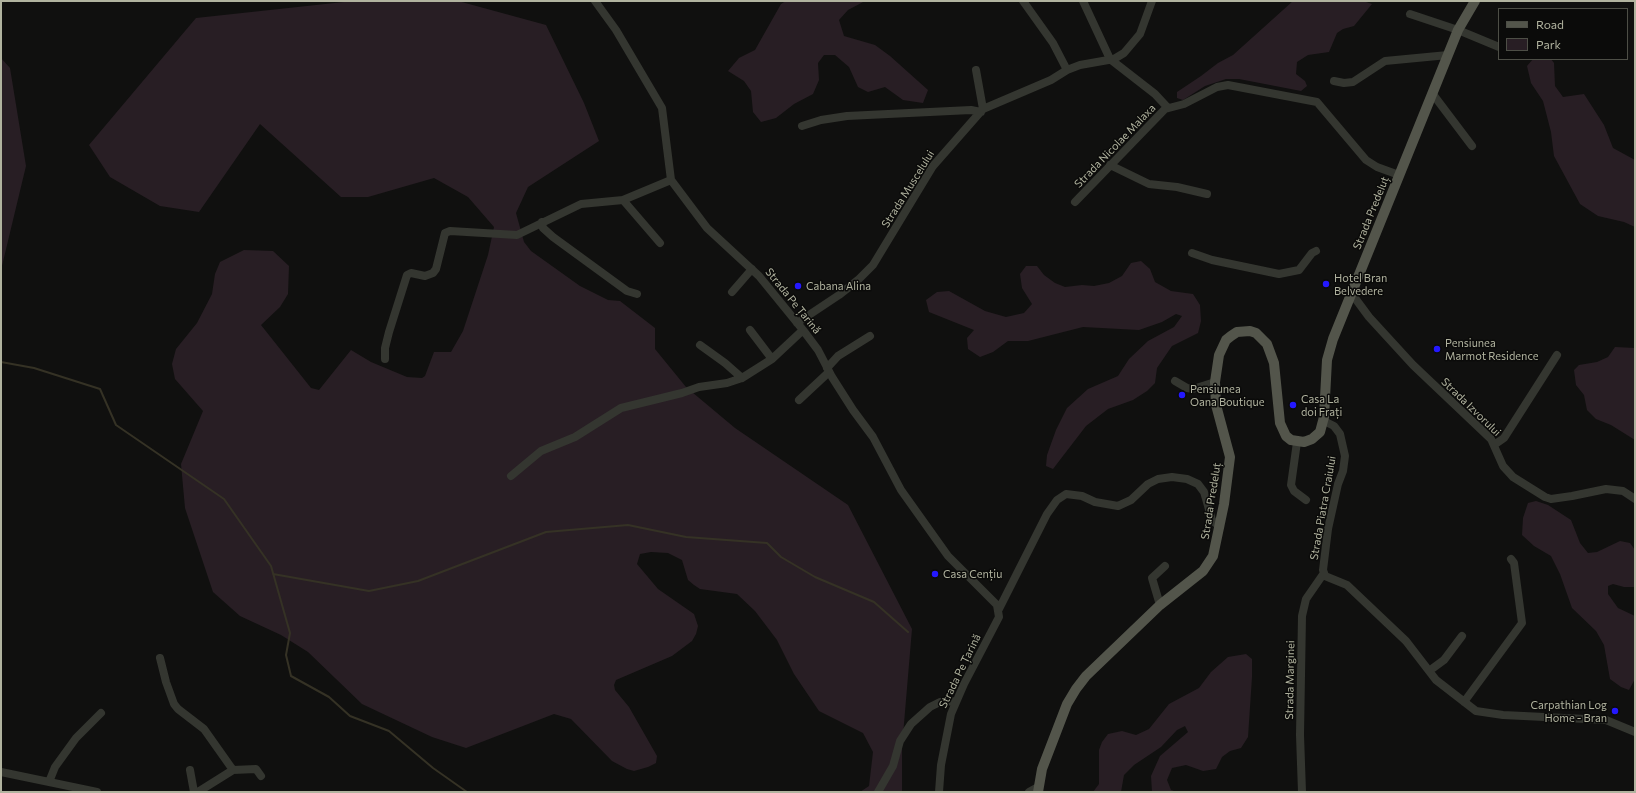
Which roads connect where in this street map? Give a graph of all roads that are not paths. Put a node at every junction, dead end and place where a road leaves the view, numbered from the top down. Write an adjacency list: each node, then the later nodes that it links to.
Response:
1 (595, 1): 21 (street, Strada Pe Țarină)
2 (1023, 1): 12 (street)
3 (1084, 1): 10 (street)
4 (1152, 1): 10 (street, Strada Muscelului)
5 (1475, 1): 7 (main road, Strada Predeluț)
6 (1410, 14): 7 (street)
7 (1458, 30): 8 (street); 9 (main road, Strada Predeluț)
8 (1498, 48)
9 (1448, 55): 13 (street); 14 (main road, Strada Predeluț)
10 (1110, 59): 12 (street, Strada Muscelului); 15 (street)
11 (976, 70): 16 (street)
12 (1067, 70): 16 (street, Strada Muscelului)
13 (1334, 81)
14 (1432, 93): 18 (street); 20 (main road, Strada Predeluț)
15 (1168, 108): 19 (street, Strada Nicolae Malaxa); 20 (street, Strada Nicolae Malaxa)
16 (982, 110): 17 (street); 33 (street, Strada Muscelului)
17 (802, 126)
18 (1472, 146)
19 (1110, 165): 22 (street); 24 (street, Strada Nicolae Malaxa)
20 (1399, 175): 32 (main road, Strada Predeluț)
21 (671, 180): 23 (street); 29 (street, Strada Pe Țarină)
22 (1207, 194)
23 (623, 200): 25 (street); 26 (street)
24 (1075, 202)
25 (542, 222): 31 (street); 39 (street)
26 (660, 244)
27 (1316, 251): 28 (street)
28 (1192, 253)
29 (752, 269): 30 (street); 33 (street, Strada Pe Țarină)
30 (732, 292)
31 (637, 294)
32 (1352, 294): 46 (main road, Strada Predeluț); 48 (street, Strada Izvorului)
33 (797, 323): 35 (street, Strada Pe Țarină)
34 (750, 330): 40 (street)
35 (803, 330): 40 (street); 41 (street, Strada Pe Țarină)
36 (870, 336): 41 (street)
37 (700, 345): 42 (street)
38 (1557, 355): 48 (street)
39 (386, 359)
40 (772, 359): 42 (street)
41 (828, 370): 45 (street); 57 (street, Strada Pe Țarină)
42 (742, 378): 49 (street)
43 (1175, 381): 44 (street)
44 (1215, 382): 47 (main road, Strada Predeluț); 52 (main road, Strada Predeluț)
45 (799, 400)
46 (1324, 421): 47 (main road, Strada Predeluț); 55 (street, Strada Piatra Craiului)
47 (1297, 442): 51 (street)
48 (1494, 445): 50 (street, Strada Izvorului)
49 (511, 476)
50 (1635, 499)
51 (1306, 500)
52 (1220, 527): 56 (main road, Strada Predeluț); 57 (street, Strada Pe Țarină)
53 (1512, 558): 62 (street)
54 (1165, 566): 56 (street)
55 (1324, 574): 60 (street, Strada Piatra Craiului); 76 (street, Strada Marginei)
56 (1160, 605): 70 (main road, Strada Predeluț)
57 (999, 609): 61 (street, Strada Pe Țarină)
58 (1462, 636): 60 (street)
59 (160, 658): 66 (street)
60 (1429, 671): 62 (street, Strada Piatra Craiului)
61 (956, 701): 74 (street); 75 (street, Strada Pe Țarină)
62 (1464, 702): 64 (street, Strada Piatra Craiului)
63 (101, 713): 69 (street)
64 (1635, 732)
65 (190, 770): 72 (street)
66 (233, 770): 68 (street); 73 (street)
67 (1, 772): 69 (street)
68 (261, 776)
69 (49, 782): 71 (street)
70 (1035, 790)
71 (97, 792)
72 (194, 792)
73 (198, 792)
74 (878, 792)
75 (939, 792)
76 (1302, 792)

